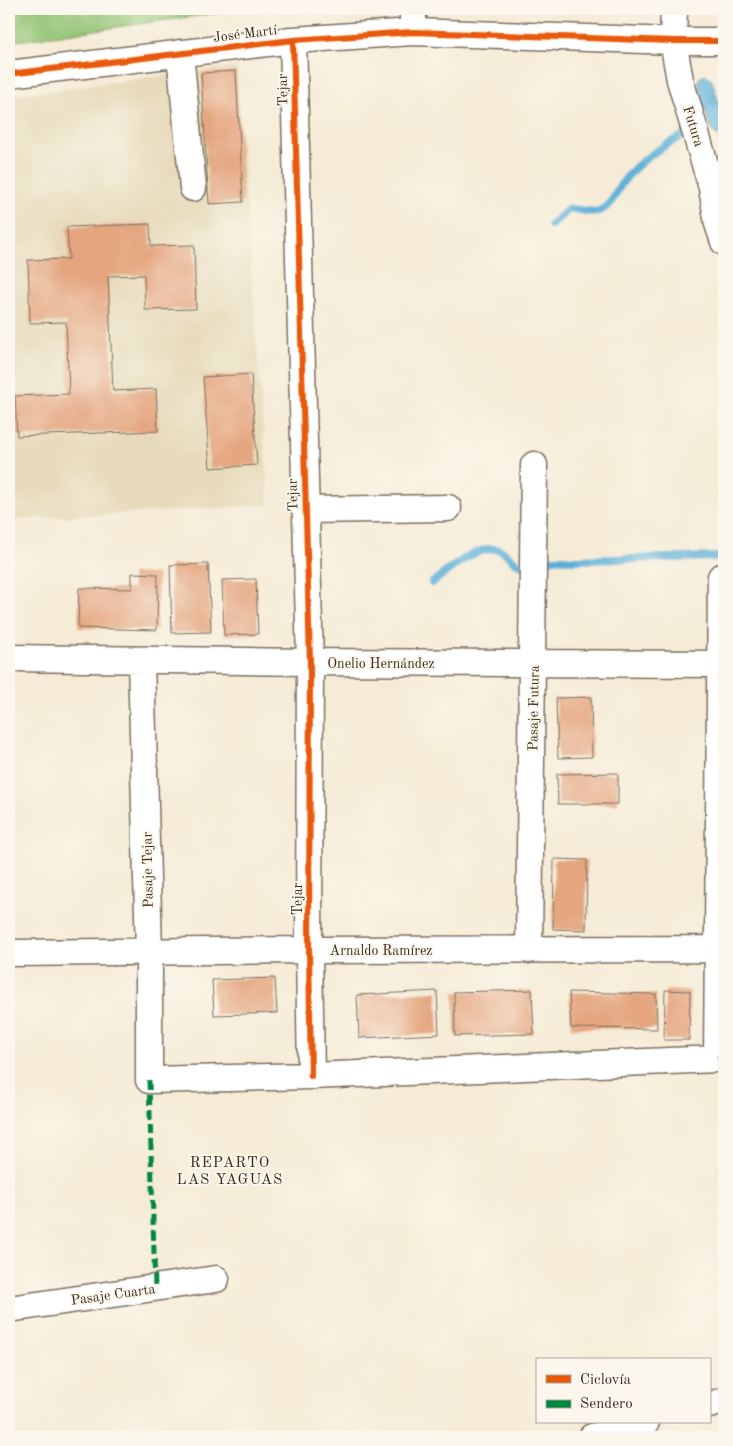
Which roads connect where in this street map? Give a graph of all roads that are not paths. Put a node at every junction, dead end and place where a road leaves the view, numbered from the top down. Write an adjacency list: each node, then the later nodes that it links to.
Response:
1 (674, 9): 4 (street, Futura)
2 (413, 20): 3 (street, José Martí); 4 (street, José Martí)
3 (293, 40): 6 (street, José Martí); 12 (street, Tejar)
4 (673, 41): 5 (street, José Martí); 9 (street, Futura)
5 (724, 42)
6 (180, 53): 7 (street, José Martí); 8 (street)
7 (9, 74)
8 (193, 188)
9 (724, 242)
10 (534, 465): 17 (street, Pasaje Futura)
11 (448, 508): 12 (street)
12 (305, 510): 16 (street, Tejar)
13 (721, 577): 18 (street)
14 (9, 658): 15 (street, Onelio Hernández)
15 (141, 660): 16 (street, Onelio Hernández); 22 (street, Pasaje Tejar)
16 (310, 662): 17 (street, Onelio Hernández); 20 (street, Tejar)
17 (533, 664): 18 (street, Onelio Hernández); 21 (street, Pasaje Futura)
18 (722, 664): 19 (street)
19 (721, 949): 21 (street, Arnaldo Ramírez); 24 (street)
20 (309, 950): 21 (street, Arnaldo Ramírez); 22 (street, Arnaldo Ramírez); 24 (street, Tejar)
21 (530, 950)
22 (149, 951): 23 (street, Arnaldo Ramírez); 24 (street, Pasaje Tejar)
23 (9, 953)
24 (311, 1076)
25 (216, 1279): 26 (street, Pasaje Cuarta)
26 (9, 1309)
27 (724, 1401): 28 (street)
28 (710, 1405)
29 (639, 1424): 30 (street)
30 (592, 1437)

